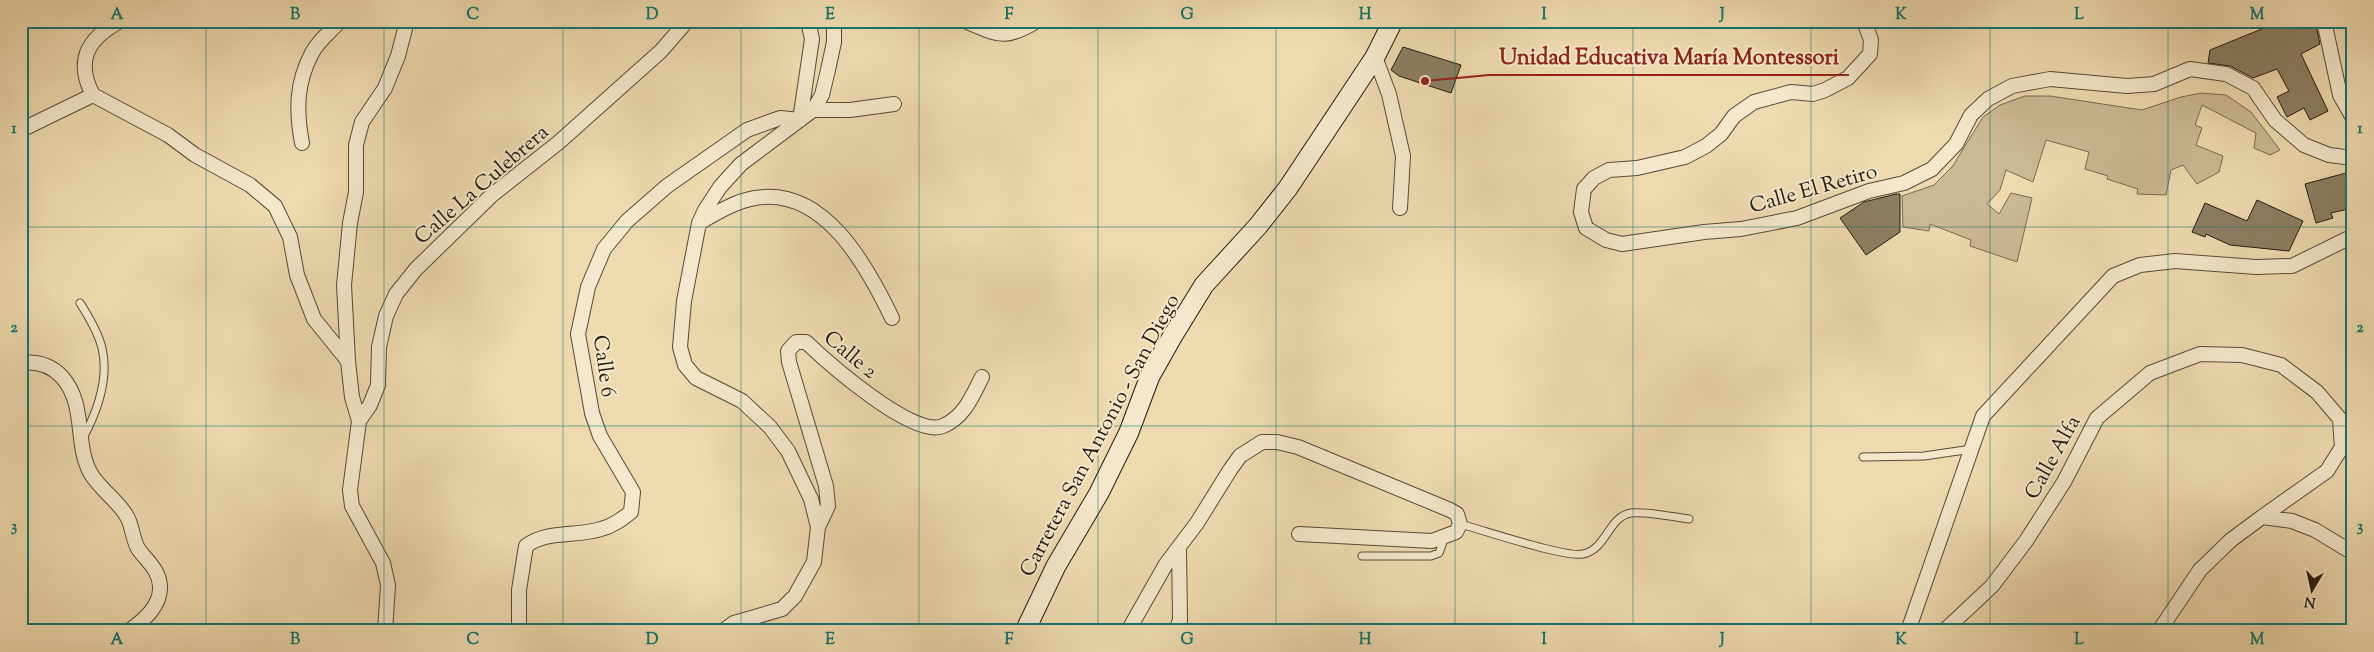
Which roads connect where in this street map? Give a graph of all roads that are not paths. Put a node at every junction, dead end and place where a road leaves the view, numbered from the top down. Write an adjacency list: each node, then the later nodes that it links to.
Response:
1 (120, 21): 13 (street)
2 (340, 21): 19 (street)
3 (407, 21): 26 (street)
4 (687, 21): 29 (street, Calle La Culebrera)
5 (808, 21): 17 (street)
6 (834, 21): 15 (street)
7 (1037, 21): 11 (street)
8 (1393, 21): 12 (street, Carretera San Antonio - San Diego)
9 (1864, 21): 20 (street, Calle El Retiro)
10 (2324, 21): 16 (street)
11 (969, 23)
12 (1375, 57): 21 (street); 46 (street, Carretera San Antonio - San Diego)
13 (93, 95): 18 (street); 26 (street)
14 (894, 104): 15 (street)
15 (813, 110): 17 (street)
16 (2353, 118)
17 (800, 120): 22 (street); 44 (street, Calle 6)
18 (21, 130)
19 (302, 143)
20 (2353, 158)
21 (1400, 208)
22 (699, 223): 25 (street); 36 (street)
23 (2353, 236): 31 (street)
24 (80, 303): 30 (lane)
25 (892, 318)
26 (348, 361): 29 (street)
27 (21, 363): 30 (street)
28 (982, 377): 36 (street, Calle 2)
29 (359, 421): 43 (street)
30 (82, 438): 42 (street)
31 (1973, 449): 32 (lane); 49 (street)
32 (1863, 457)
33 (2262, 518): 40 (street); 50 (street, Calle Alfa); 51 (street, Calle Alfa)
34 (1689, 519): 35 (lane)
35 (1460, 524): 38 (street); 39 (street)
36 (818, 527): 45 (street)
37 (1299, 534): 38 (street)
38 (1445, 537): 41 (lane)
39 (1179, 549): 47 (street); 48 (street)
40 (2353, 553)
41 (1362, 556)
42 (129, 631)
43 (385, 631)
44 (519, 631)
45 (723, 631)
46 (1025, 631)
47 (1128, 631)
48 (1176, 631)
49 (1908, 631)
50 (1944, 631)
51 (2159, 631)

